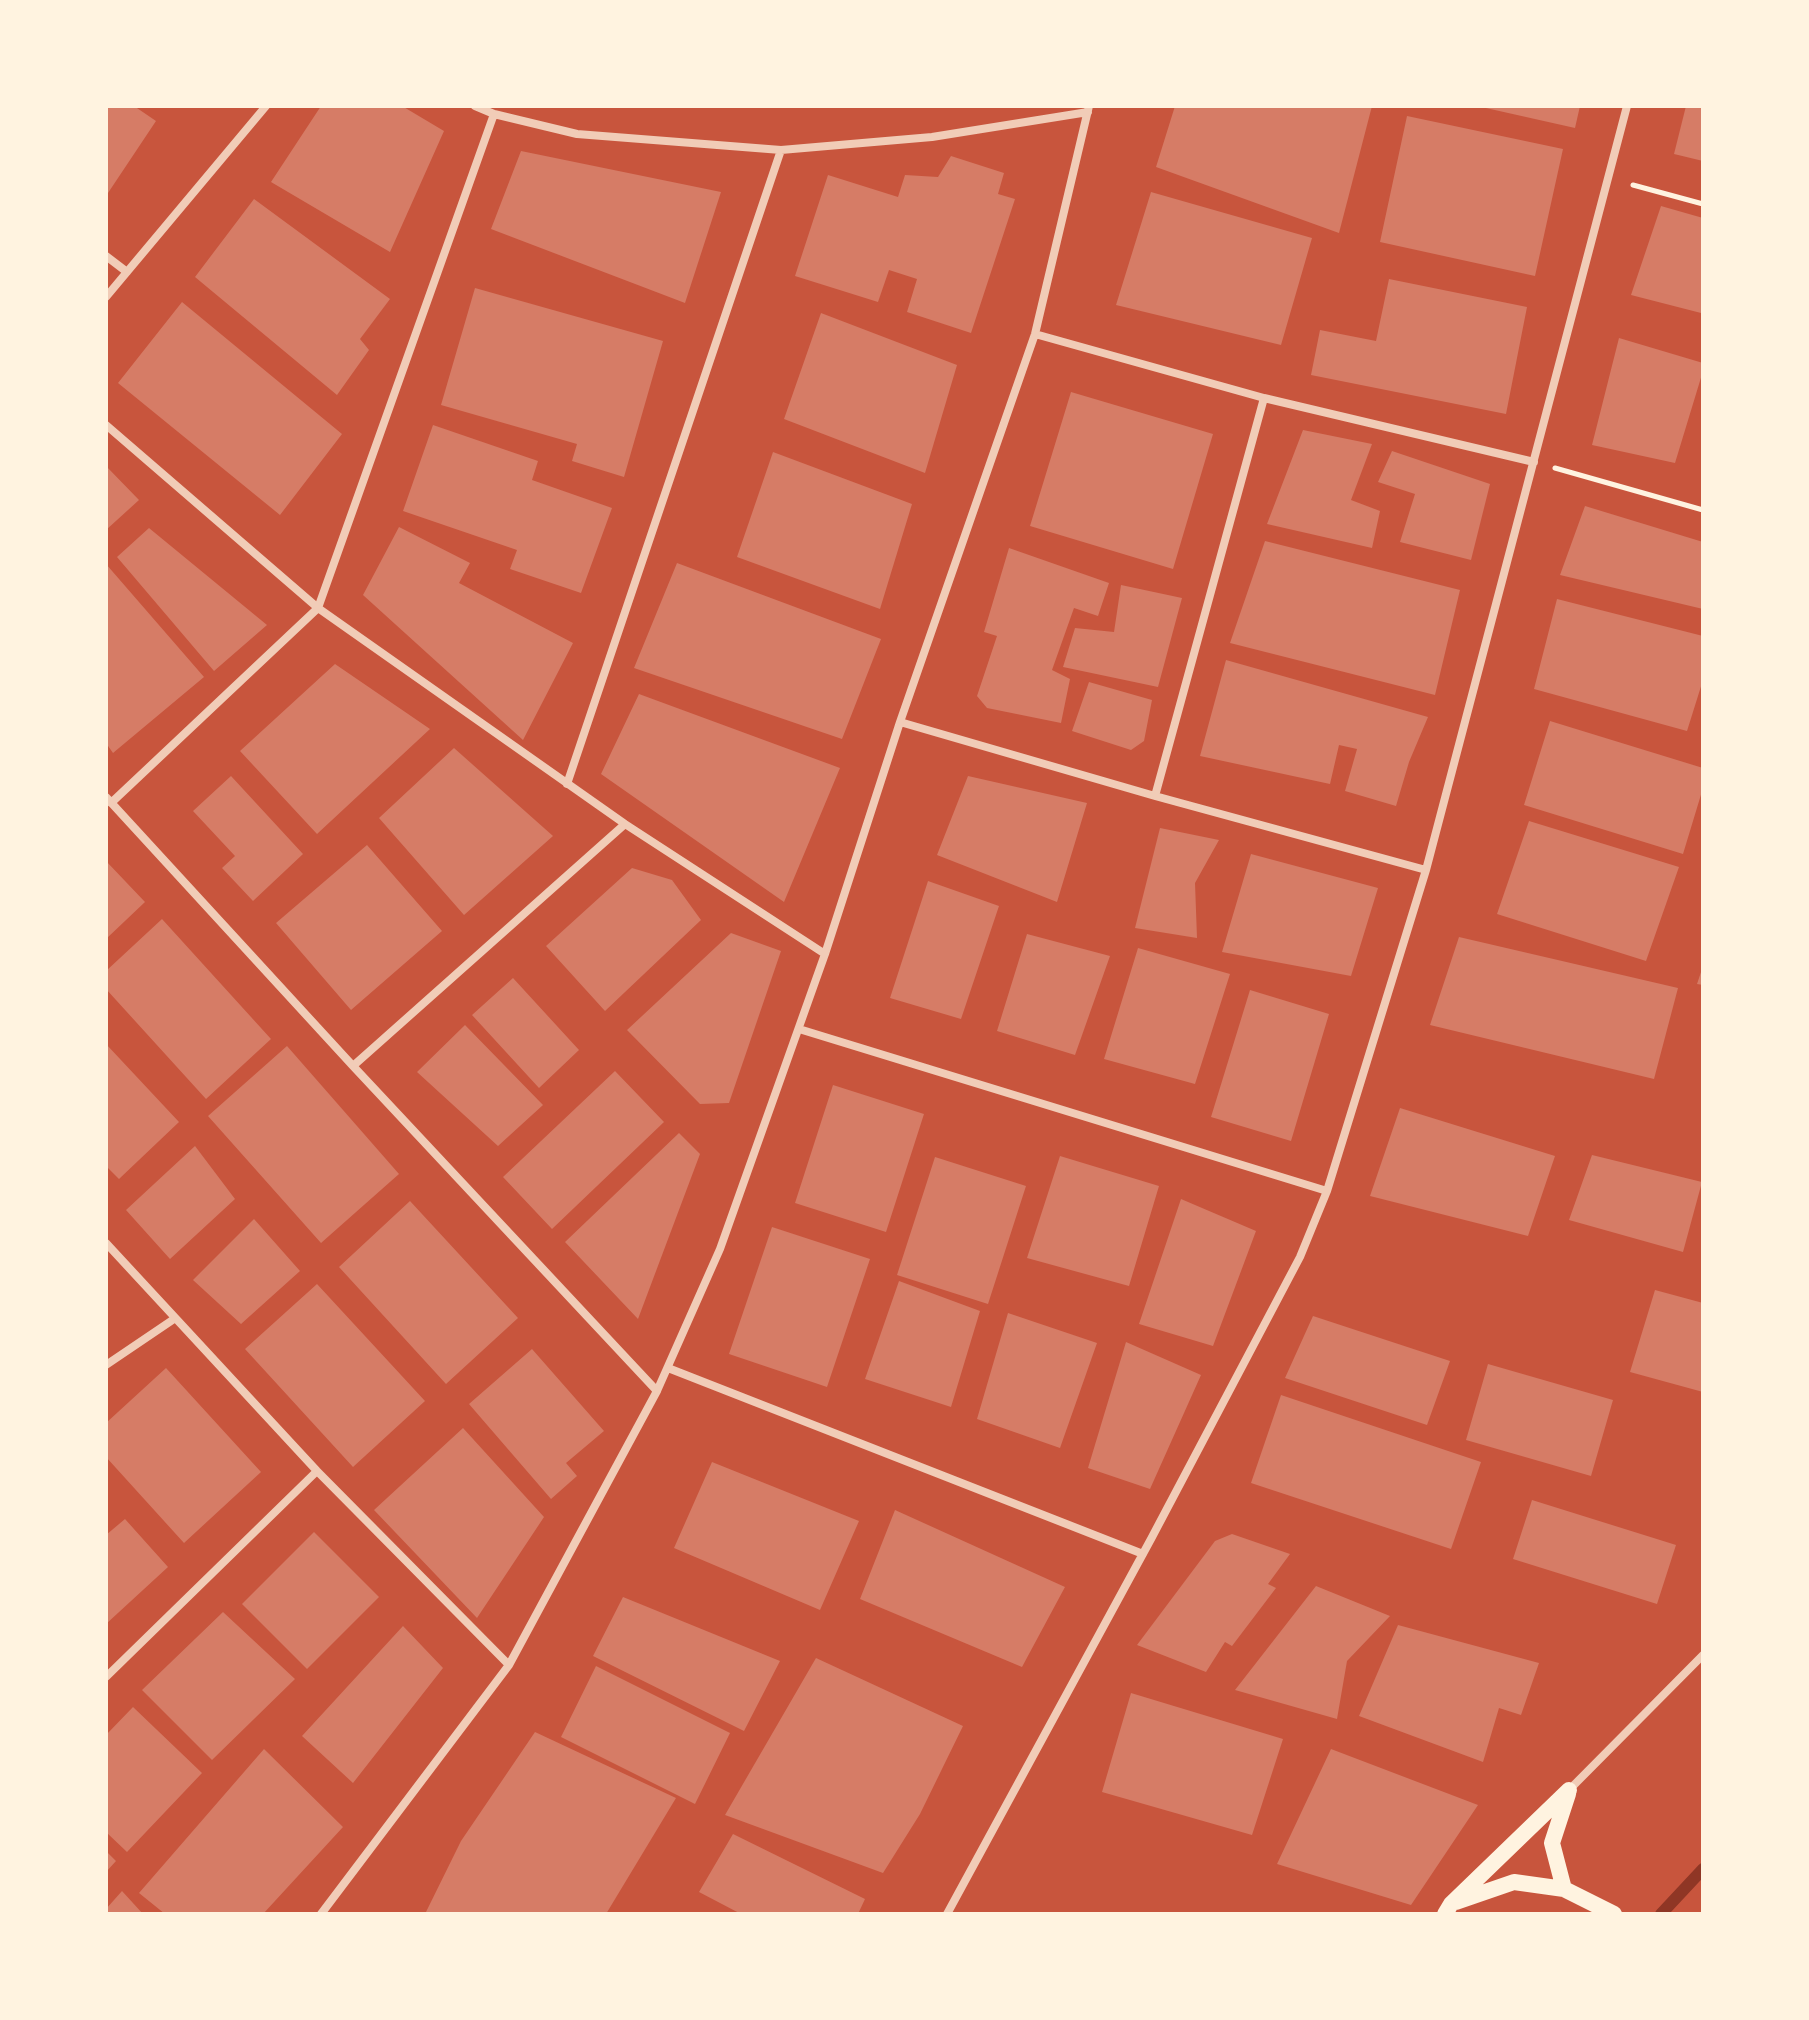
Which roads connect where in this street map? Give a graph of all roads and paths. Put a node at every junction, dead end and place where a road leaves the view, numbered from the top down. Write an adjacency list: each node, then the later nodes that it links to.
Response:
1 (266, 106): 10 (street)
2 (475, 106): 5 (street)
3 (1627, 106): 7 (street)
4 (1088, 109): 6 (street); 12 (street)
5 (494, 114): 6 (street); 17 (street)
6 (781, 150): 19 (street)
7 (1608, 179): 8 (path); 15 (street)
8 (1703, 204)
9 (106, 256): 10 (street)
10 (127, 272): 11 (street)
11 (106, 297)
12 (1035, 334): 13 (street); 18 (street)
13 (1264, 398): 15 (street); 20 (street)
14 (106, 425): 17 (street)
15 (1534, 462): 16 (path); 23 (street)
16 (1703, 510)
17 (318, 608): 19 (street); 21 (street)
18 (900, 722): 20 (street); 24 (street)
19 (567, 784): 22 (street)
20 (1155, 796): 23 (street)
21 (109, 800): 26 (street)
22 (625, 824): 24 (street); 26 (street)
23 (1426, 870): 27 (street)
24 (825, 954): 25 (street)
25 (799, 1029): 27 (street); 31 (street)
26 (353, 1066): 32 (street)
27 (1327, 1191): 34 (street)
28 (106, 1243): 29 (street)
29 (174, 1319): 30 (street); 33 (street)
30 (106, 1365)
31 (668, 1368): 32 (street); 34 (street)
32 (657, 1391): 36 (street)
33 (317, 1471): 36 (street); 37 (street)
34 (1143, 1554): 42 (street)
35 (1703, 1655): 38 (street)
36 (509, 1665): 41 (street)
37 (106, 1677)
38 (1569, 1790): 39 (main road); 40 (main road)
39 (1564, 1889): 40 (main road); 43 (main road)
40 (1448, 1909)
41 (321, 1914)
42 (947, 1914)
43 (1614, 1914)

